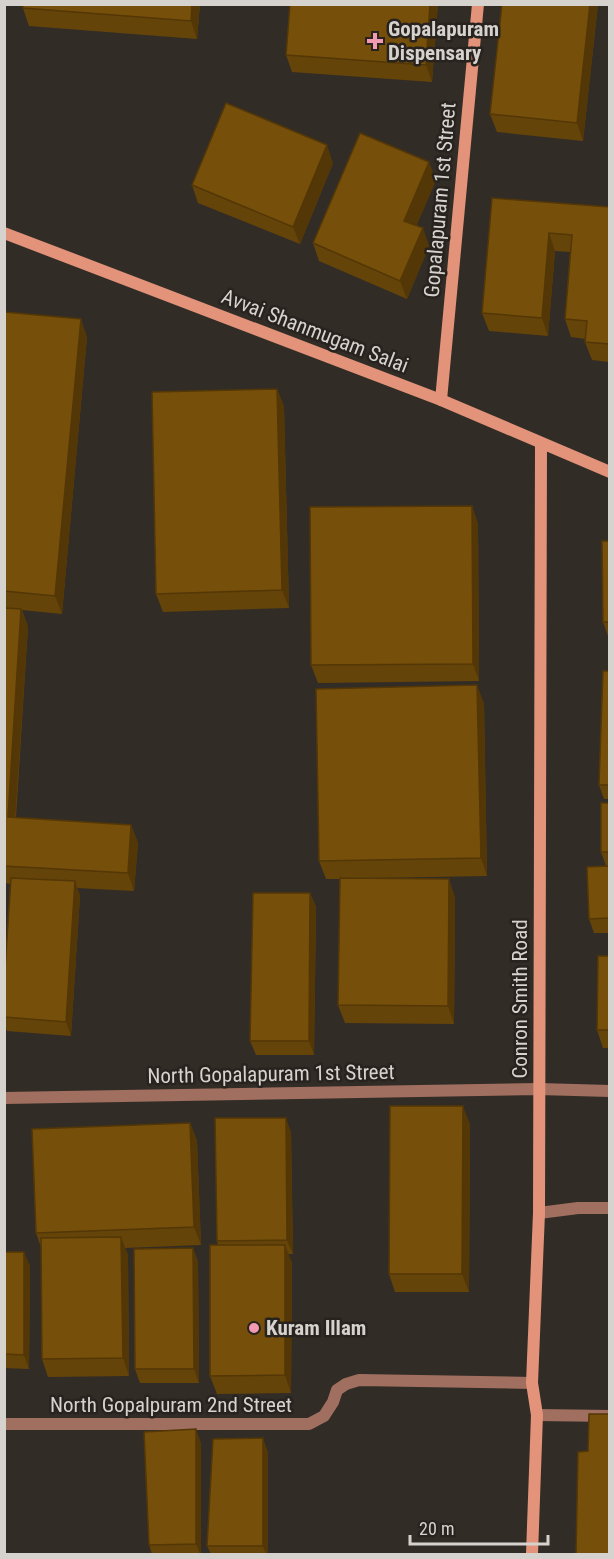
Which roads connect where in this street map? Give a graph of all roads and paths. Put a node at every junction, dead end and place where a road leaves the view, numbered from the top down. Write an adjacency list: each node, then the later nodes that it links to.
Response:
1 (478, 4): 3 (main road, Gopalapuram 1st Street)
2 (4, 233): 3 (main road, Avvai Shanmugam Salai)
3 (441, 400): 4 (main road, Avvai Shanmugam Salai)
4 (541, 444): 5 (main road, Avvai Shanmugam Salai); 6 (main road, Conron Smith Road)
5 (609, 472)
6 (539, 1089): 7 (street, North Gopalapuram 1st Street); 8 (street, North Gopalapuram 1st Street); 10 (main road, Conron Smith Road)
7 (609, 1091)
8 (4, 1098)
9 (609, 1208): 10 (street)
10 (540, 1213): 11 (main road, Conron Smith Road)
11 (532, 1383): 12 (main road, Conron Smith Road); 14 (street, North Gopalpuram 2nd Street)
12 (537, 1415): 13 (street); 15 (main road, Conron Smith Road)
13 (609, 1416)
14 (4, 1424)
15 (532, 1554)

